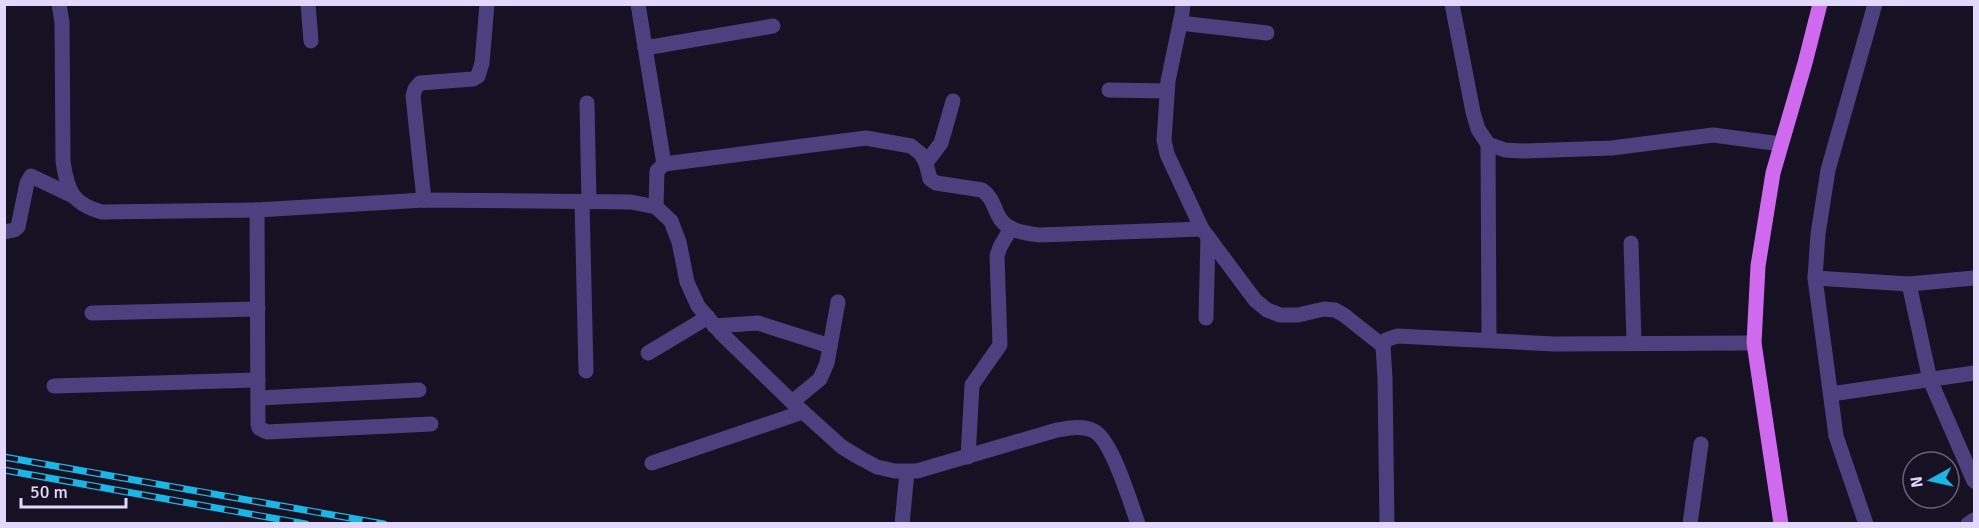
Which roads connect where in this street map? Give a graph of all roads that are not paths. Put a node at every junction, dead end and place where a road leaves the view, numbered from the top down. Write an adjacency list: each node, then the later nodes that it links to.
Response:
1 (59, 4): 22 (street)
2 (308, 4): 12 (street)
3 (487, 4): 23 (street)
4 (638, 4): 13 (street)
5 (1183, 4): 9 (street)
6 (1452, 4): 18 (street)
7 (1820, 4): 19 (main road)
8 (1875, 4): 31 (street)
9 (1180, 23): 11 (street); 15 (street)
10 (773, 26): 13 (street)
11 (1267, 33)
12 (311, 41)
13 (645, 48): 21 (street)
14 (1109, 90): 15 (street)
15 (1167, 91): 29 (street)
16 (953, 101): 20 (street)
17 (587, 104): 24 (street)
18 (1488, 144): 19 (street); 39 (street)
19 (1781, 144): 41 (main road)
20 (926, 162): 21 (street); 27 (street)
21 (664, 164): 25 (street)
22 (73, 196): 26 (street); 28 (street)
23 (424, 200): 24 (street); 26 (street)
24 (586, 202): 25 (street); 45 (street)
25 (656, 207): 38 (street)
26 (257, 210): 35 (street)
27 (1011, 228): 29 (street); 56 (street)
28 (4, 232)
29 (1205, 233): 37 (street); 43 (street)
30 (1631, 243): 40 (street)
31 (1815, 278): 33 (street); 51 (street)
32 (1974, 278): 33 (street)
33 (1909, 284): 48 (street)
34 (838, 302): 42 (street)
35 (258, 309): 36 (street); 47 (street)
36 (93, 313)
37 (1206, 318)
38 (711, 321): 42 (street); 44 (street); 53 (street)
39 (1489, 340): 40 (street); 43 (street)
40 (1634, 342): 41 (street)
41 (1754, 344): 65 (main road)
42 (830, 346): 53 (street)
43 (1383, 346): 63 (street)
44 (648, 353)
45 (586, 371)
46 (1974, 373): 48 (street)
47 (258, 380): 49 (street); 52 (street)
48 (1930, 380): 51 (street); 59 (street)
49 (54, 386)
50 (419, 390): 52 (street)
51 (1831, 394): 66 (street)
52 (258, 398): 54 (street)
53 (798, 407): 57 (street); 58 (street)
54 (431, 424)
55 (1701, 444): 64 (street)
56 (968, 457): 58 (street); 61 (street)
57 (652, 463)
58 (907, 472): 62 (street)
59 (1974, 481)
60 (1974, 520): 67 (street)
61 (1133, 522)
62 (902, 524)
63 (1387, 524)
64 (1690, 524)
65 (1781, 524)
66 (1866, 524)
67 (1968, 524)

